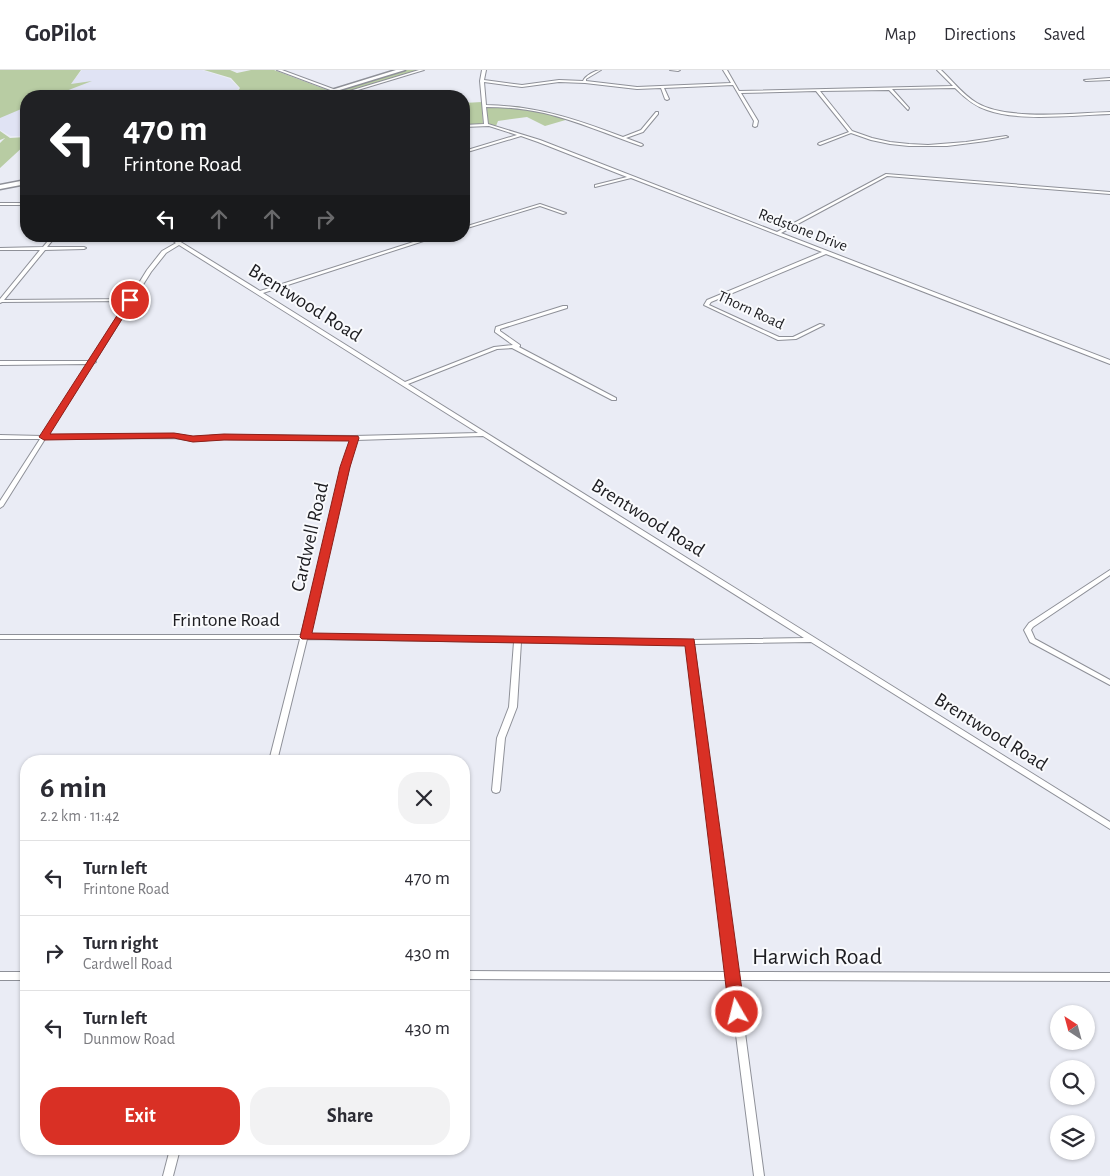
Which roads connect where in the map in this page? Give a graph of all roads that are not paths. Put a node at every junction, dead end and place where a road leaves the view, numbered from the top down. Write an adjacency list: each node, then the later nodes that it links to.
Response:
1 (278, 70): 19 (street)
2 (402, 70): 20 (highway)
3 (422, 70): 21 (street)
4 (484, 70): 13 (street)
5 (599, 70): 14 (street)
6 (672, 70): 7 (street)
7 (678, 70)
8 (725, 70): 9 (street); 15 (street)
9 (729, 70)
10 (939, 70): 17 (street)
11 (1110, 79): 12 (street)
12 (1086, 80)
13 (482, 81): 14 (street); 25 (street)
14 (584, 82): 16 (street)
15 (733, 84): 16 (street); 23 (street)
16 (662, 87): 24 (street)
17 (957, 87): 18 (street); 28 (street)
18 (889, 88): 22 (street); 26 (street)
19 (327, 90)
20 (343, 90)
21 (345, 90)
22 (817, 90): 23 (street); 32 (street)
23 (738, 92): 31 (street)
24 (667, 99)
25 (485, 106): 29 (street); 35 (street)
26 (908, 109)
27 (657, 113): 35 (street)
28 (1110, 113)
29 (486, 125): 30 (street, Redstone Drive); 33 (street, Redstone Drive)
30 (470, 126)
31 (755, 126)
32 (851, 132): 34 (street); 36 (street)
33 (523, 135): 38 (street); 39 (street, Redstone Drive)
34 (1006, 137)
35 (622, 138): 37 (street)
36 (820, 144)
37 (641, 145)
38 (470, 150)
39 (631, 176): 41 (street); 48 (street, Redstone Drive)
40 (20, 183): 42 (highway)
41 (596, 186)
42 (0, 187)
43 (1110, 193): 48 (street)
44 (0, 204): 45 (street)
45 (20, 204)
46 (564, 213): 47 (street)
47 (470, 226)
48 (778, 233): 55 (street, Redstone Drive)
49 (49, 242): 52 (street)
50 (418, 242): 56 (street)
51 (179, 243): 56 (street, Brentwood Road); 57 (street)
52 (44, 248): 53 (street); 54 (street); 58 (street)
53 (84, 248)
54 (0, 249)
55 (826, 252): 60 (street, Thorn Road); 63 (street, Redstone Drive)
56 (259, 293): 65 (street, Brentwood Road)
57 (130, 300): 58 (street); 62 (street)
58 (0, 301)
59 (565, 307): 61 (street)
60 (822, 325)
61 (520, 348): 65 (street); 66 (street)
62 (93, 362): 64 (street); 69 (street)
63 (1110, 362)
64 (0, 363)
65 (404, 384): 67 (street, Brentwood Road)
66 (614, 399)
67 (485, 434): 70 (street); 76 (street, Brentwood Road)
68 (0, 436): 69 (street)
69 (44, 437): 70 (street); 71 (street)
70 (354, 438): 74 (street, Cardwell Road)
71 (0, 506)
72 (1110, 572): 78 (street)
73 (0, 637): 74 (street, Frintone Road)
74 (306, 637): 75 (street, Frintone Road); 79 (street, Cardwell Road)
75 (518, 640): 77 (street, Frintone Road); 80 (street)
76 (813, 640): 77 (street, Frintone Road); 81 (street, Brentwood Road)
77 (690, 642): 85 (street)
78 (1110, 683)
79 (275, 755)
80 (496, 790)
81 (1110, 826)
82 (470, 975): 85 (street, Harwich Road)
83 (0, 976): 84 (street)
84 (20, 976)
85 (732, 976): 86 (street, Harwich Road); 89 (street)
86 (1110, 978)
87 (174, 1155): 88 (street)
88 (168, 1176)
89 (759, 1176)

